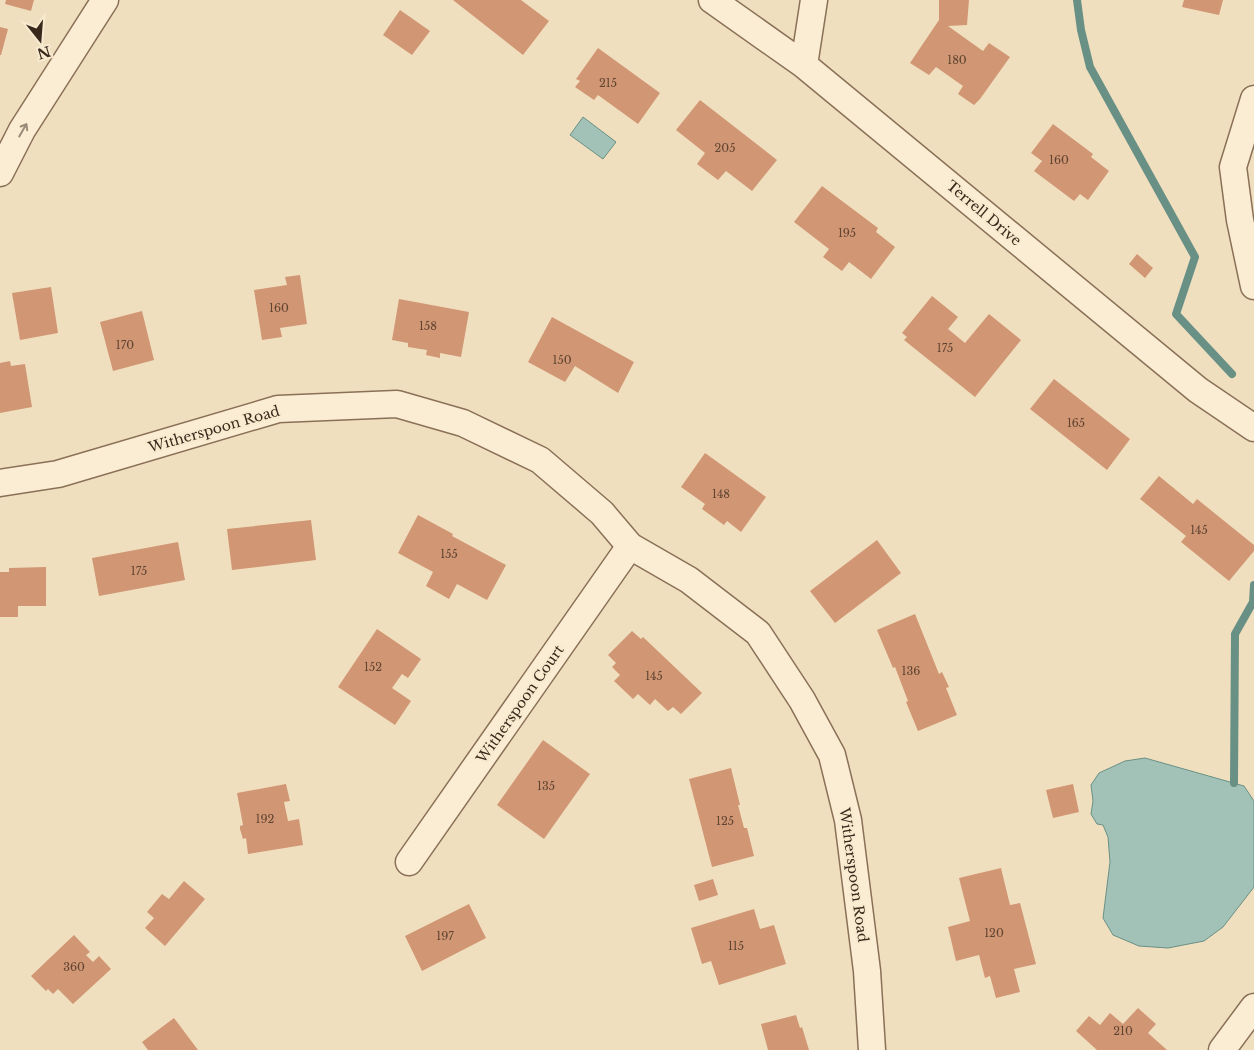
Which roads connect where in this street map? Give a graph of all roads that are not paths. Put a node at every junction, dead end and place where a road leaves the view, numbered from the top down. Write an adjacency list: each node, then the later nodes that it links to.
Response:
1 (105, 0): 6 (street, one-way to 1)
2 (712, 0): 4 (street, Terrell Drive)
3 (814, 0): 4 (street)
4 (804, 65): 8 (street, Terrell Drive)
5 (1254, 99): 7 (street)
6 (0, 173)
7 (1254, 286)
8 (1254, 428)
9 (0, 483): 10 (street, Witherspoon Road)
10 (630, 546): 11 (street, Witherspoon Court); 13 (street, Witherspoon Road)
11 (409, 862)
12 (1254, 1007): 14 (street)
13 (872, 1050)
14 (1222, 1050)

